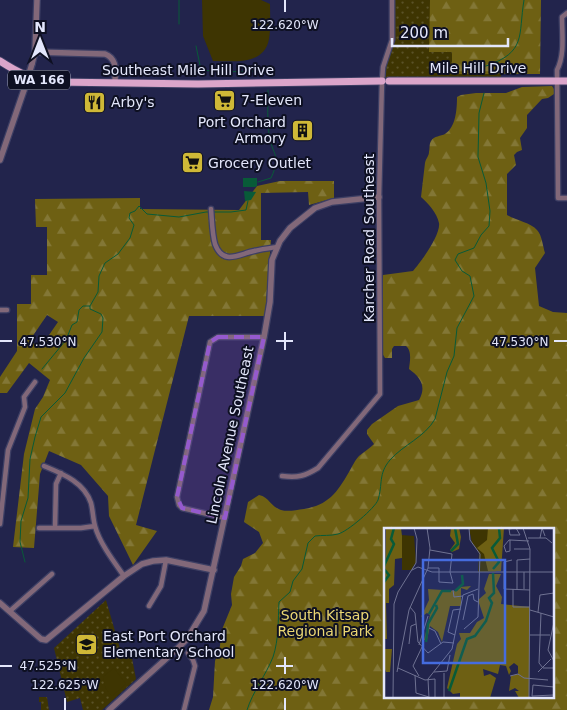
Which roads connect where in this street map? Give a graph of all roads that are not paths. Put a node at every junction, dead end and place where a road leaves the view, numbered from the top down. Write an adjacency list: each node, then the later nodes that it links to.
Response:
1 (37, 0): 4 (street)
2 (392, 0): 6 (street, Karcher Road Southeast)
3 (567, 13): 7 (street)
4 (35, 52): 9 (street); 10 (street, bridge)
5 (0, 61): 9 (main road, Southeast Mile Hill Drive / WA 166)
6 (386, 81): 7 (main road, Mile Hill Drive / WA 166); 9 (main road, Southeast Mile Hill Drive / WA 166); 11 (street, Karcher Road Southeast)
7 (557, 81): 8 (main road, Mile Hill Drive / WA 166); 12 (street)
8 (567, 81)
9 (115, 83)
10 (0, 160)
11 (379, 197): 14 (street, Lincoln Avenue Southeast); 23 (street, Karcher Road Southeast)
12 (567, 198)
13 (211, 209): 14 (street)
14 (277, 247): 17 (street, Lincoln Avenue Southeast)
15 (0, 310): 16 (street)
16 (7, 310)
17 (264, 337): 25 (street, Lincoln Avenue Southeast); 25 (street)
18 (35, 382): 20 (street)
19 (0, 465): 20 (street)
20 (7, 465): 24 (street)
21 (44, 466): 22 (street)
22 (61, 473): 27 (street); 29 (street)
23 (282, 476)
24 (2, 499): 26 (street)
25 (224, 518): 31 (street, Lincoln Avenue Southeast)
26 (0, 524)
27 (95, 526): 29 (street); 33 (street)
28 (39, 528): 29 (street)
29 (55, 528)
30 (166, 560): 31 (street); 33 (street); 35 (street)
31 (214, 570): 38 (street, Lincoln Avenue Southeast)
32 (52, 574): 36 (street)
33 (124, 576): 36 (street)
34 (0, 603): 36 (street)
35 (148, 606)
36 (10, 611)
37 (188, 653): 39 (street)
38 (109, 710)
39 (184, 710)

